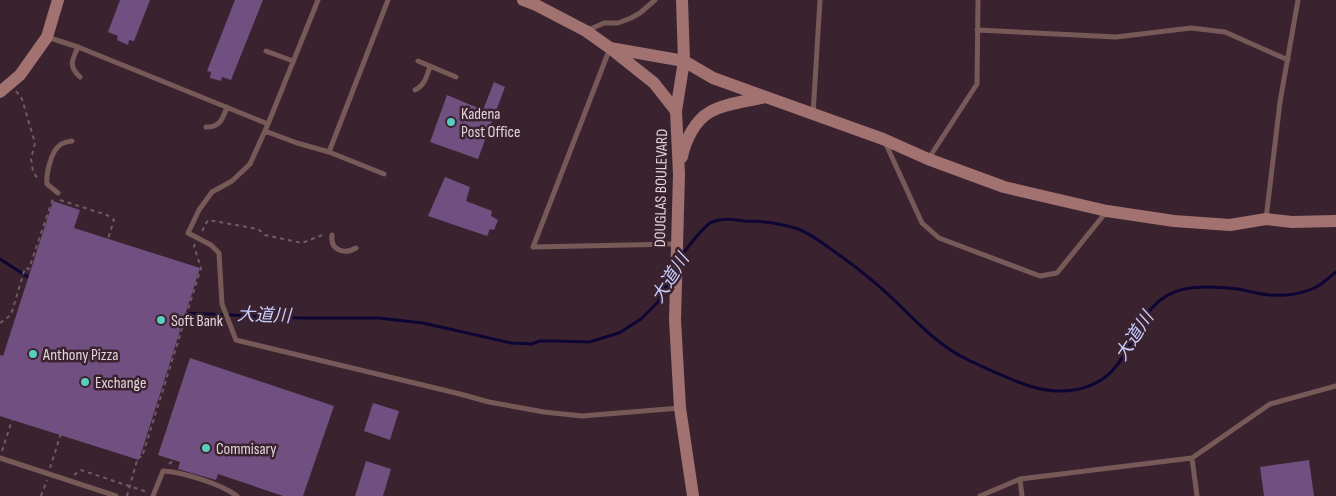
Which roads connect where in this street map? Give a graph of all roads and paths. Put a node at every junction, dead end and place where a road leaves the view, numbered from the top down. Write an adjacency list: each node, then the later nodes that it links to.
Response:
1 (58, 0): 12 (street)
2 (318, 0): 17 (lane)
3 (388, 0): 34 (lane)
4 (523, 0): 11 (street)
5 (655, 0): 11 (lane)
6 (682, 0): 19 (street, DOUGLAS BOULEVARD)
7 (820, 0): 28 (lane)
8 (978, 0): 10 (lane)
9 (1298, 0): 16 (lane)
10 (977, 30): 16 (lane); 35 (lane)
11 (586, 31): 14 (street)
12 (47, 37): 13 (lane); 24 (street)
13 (78, 47): 21 (lane); 26 (lane)
14 (610, 48): 19 (street); 27 (street); 44 (lane)
15 (266, 51): 17 (lane)
16 (1288, 60): 40 (lane)
17 (293, 61): 29 (lane)
18 (418, 61): 20 (lane)
19 (684, 61): 25 (street); 27 (street, DOUGLAS BOULEVARD)
20 (430, 66): 22 (lane); 23 (lane)
21 (80, 77)
22 (456, 77)
23 (415, 90)
24 (0, 92)
25 (766, 97): 28 (street); 37 (street)
26 (227, 107): 29 (lane); 30 (lane)
27 (676, 110): 37 (street, DOUGLAS BOULEVARD)
28 (813, 114): 32 (street)
29 (268, 124): 31 (lane)
30 (206, 126)
31 (265, 131): 34 (lane); 43 (lane)
32 (883, 139): 35 (street); 39 (lane)
33 (72, 141): 38 (lane)
34 (329, 152): 36 (lane)
35 (928, 159): 39 (street)
36 (384, 174)
37 (679, 174): 44 (street, DOUGLAS BOULEVARD)
38 (56, 192): 46 (path)
39 (1107, 211): 40 (street)
40 (1266, 219): 41 (street)
41 (1336, 222)
42 (330, 234): 43 (path); 45 (lane)
43 (198, 238): 48 (lane); 59 (path)
44 (676, 244): 48 (street, DOUGLAS BOULEVARD)
45 (356, 248)
46 (0, 323)
47 (1336, 386): 53 (lane)
48 (680, 408): 65 (street, DOUGLAS BOULEVARD)
49 (12, 420): 51 (path)
50 (63, 428): 57 (path)
51 (2, 452)
52 (0, 458): 57 (lane)
53 (1192, 458): 58 (lane); 68 (lane)
54 (174, 460): 55 (path)
55 (163, 465)
56 (66, 473): 59 (path)
57 (48, 474): 61 (path); 62 (lane)
58 (1020, 479): 66 (lane); 67 (lane)
59 (130, 486): 60 (path); 63 (path)
60 (150, 494): 64 (lane)
61 (42, 496)
62 (116, 496)
63 (127, 496)
64 (237, 496)
65 (693, 496)
66 (980, 496)
67 (1022, 496)
68 (1197, 496)

